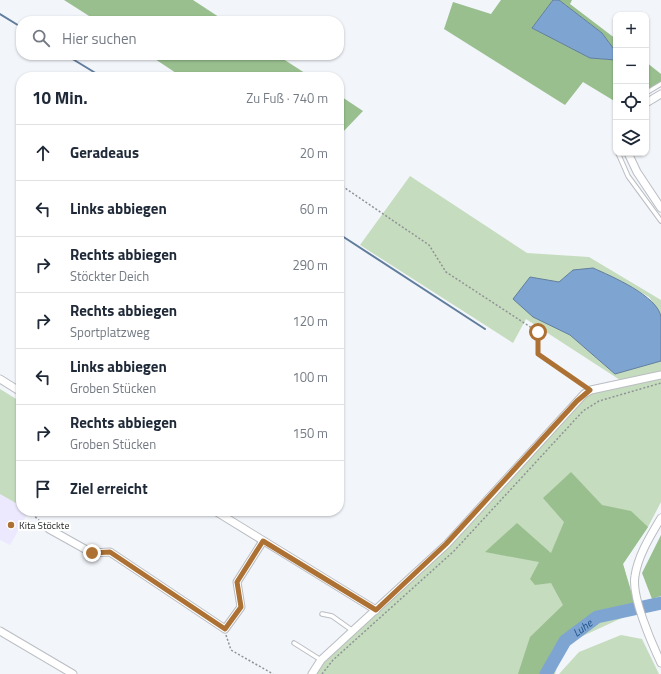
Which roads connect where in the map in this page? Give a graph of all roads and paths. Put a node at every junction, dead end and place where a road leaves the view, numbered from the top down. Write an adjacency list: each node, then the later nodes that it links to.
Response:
1 (661, 84): 2 (lane)
2 (649, 91)
3 (661, 94): 4 (street)
4 (649, 101)
5 (619, 156): 9 (lane)
6 (629, 156): 8 (street)
7 (344, 187): 14 (path)
8 (661, 208)
9 (661, 222)
10 (661, 375): 14 (street)
11 (0, 379): 13 (street)
12 (661, 383): 31 (path)
13 (16, 389)
14 (590, 390): 20 (street)
15 (34, 516): 18 (path)
16 (223, 516): 19 (street)
17 (661, 518): 27 (street)
18 (49, 529): 22 (street)
19 (263, 541): 20 (street); 22 (street)
20 (376, 610): 24 (street)
21 (322, 614): 24 (lane)
22 (225, 629): 29 (path)
23 (0, 631): 28 (street)
24 (353, 631): 26 (street)
25 (294, 643): 26 (lane)
26 (321, 660): 30 (street)
27 (661, 663)
28 (73, 674)
29 (272, 674)
30 (312, 674)
31 (322, 674)

